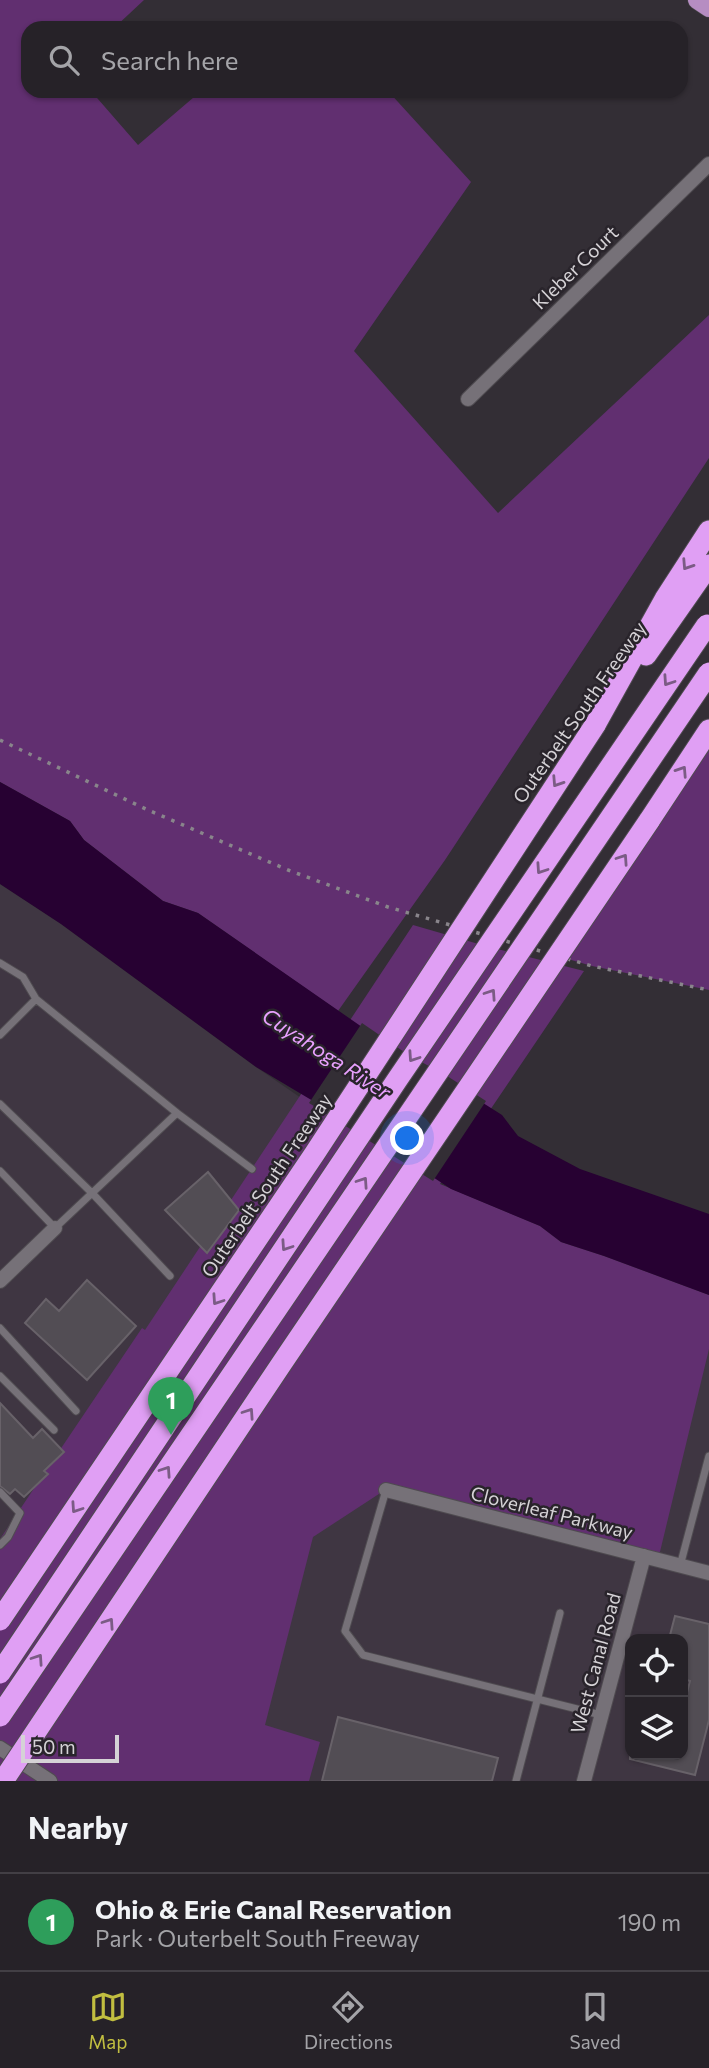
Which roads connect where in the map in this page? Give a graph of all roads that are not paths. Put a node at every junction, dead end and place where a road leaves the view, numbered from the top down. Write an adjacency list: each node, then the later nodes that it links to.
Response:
1 (698, 0): 2 (main road)
2 (709, 8)
3 (709, 163): 4 (street, Kleber Court)
4 (468, 399)
5 (709, 531): 7 (highway, one-way to 7)
6 (709, 565): 7 (highway, Outerbelt South Freeway)
7 (672, 604): 34 (highway, Outerbelt South Freeway, one-way to 34, bridge)
8 (708, 623): 35 (highway, one-way to 35, bridge)
9 (709, 673): 38 (highway, one-way to 9, bridge)
10 (709, 730): 40 (highway, one-way to 10, bridge)
11 (0, 963): 12 (lane)
12 (36, 999): 13 (lane); 15 (lane)
13 (0, 1035)
14 (0, 1104): 18 (lane)
15 (177, 1113): 16 (lane); 18 (lane)
16 (252, 1169)
17 (0, 1171): 19 (lane)
18 (92, 1193): 19 (lane); 20 (lane)
19 (55, 1228): 21 (street)
20 (170, 1276)
21 (0, 1281)
22 (0, 1328): 24 (lane)
23 (0, 1376): 25 (lane)
24 (76, 1411)
25 (54, 1430)
26 (709, 1456): 31 (lane)
27 (386, 1490): 30 (street, Cloverleaf Parkway); 36 (lane)
28 (0, 1492): 29 (lane)
29 (0, 1545)
30 (644, 1556): 31 (street, Cloverleaf Parkway); 37 (street, West Canal Road)
31 (680, 1566): 32 (street, Cloverleaf Parkway)
32 (709, 1573)
33 (560, 1613): 36 (lane)
34 (0, 1620)
35 (0, 1673)
36 (538, 1699): 37 (lane); 42 (lane)
37 (601, 1715): 43 (street, West Canal Road)
38 (0, 1716)
39 (0, 1748): 41 (street)
40 (3, 1781)
41 (50, 1781)
42 (516, 1781)
43 (584, 1781)

